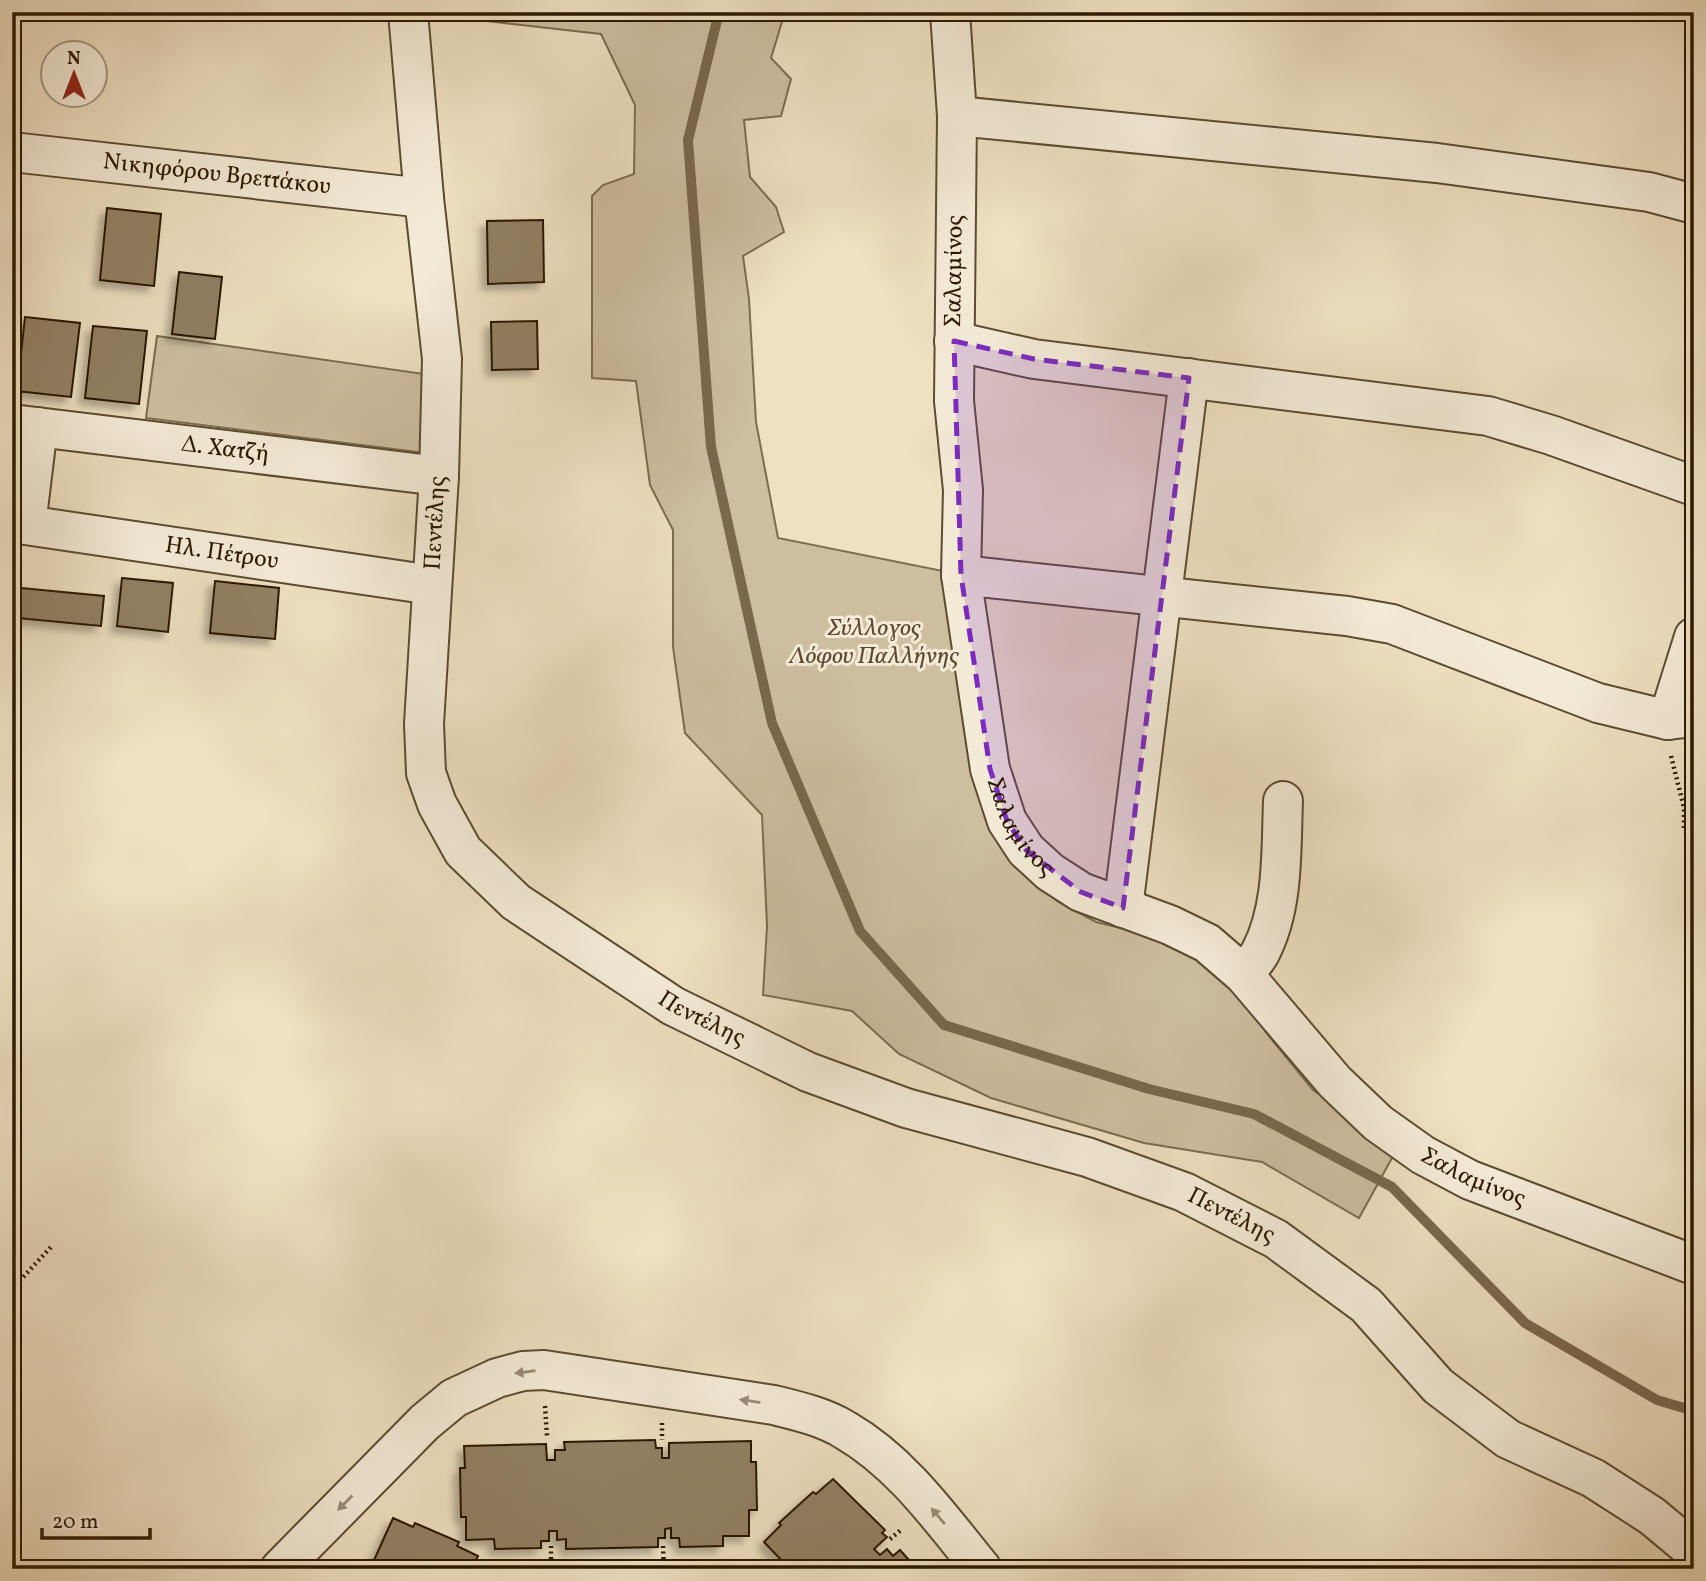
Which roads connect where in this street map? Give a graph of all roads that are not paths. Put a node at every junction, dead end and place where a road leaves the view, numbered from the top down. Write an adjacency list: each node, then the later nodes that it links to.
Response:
1 (408, 12): 5 (street, Πεντέλης)
2 (950, 12): 3 (street, Σαλαμίνος)
3 (957, 116): 6 (street); 7 (street, Σαλαμίνος)
4 (12, 152): 5 (street, Νικηφόρου Βρεττάκου)
5 (424, 198): 10 (street, Πεντέλης)
6 (1694, 204)
7 (954, 341): 8 (street); 13 (street, Σαλαμίνος)
8 (1189, 379): 11 (street); 15 (street)
9 (25, 425): 10 (street, Δ. Χατζή); 12 (street)
10 (439, 476): 14 (street, Πεντέλης)
11 (1694, 486)
12 (19, 524): 14 (street, Ηλ. Πέτρου)
13 (961, 575): 15 (street); 19 (street, Σαλαμίνος)
14 (432, 584): 22 (street, Πεντέλης)
15 (1161, 595): 17 (street); 19 (street)
16 (1694, 637): 17 (street)
17 (1681, 719)
18 (1283, 802): 20 (street)
19 (1123, 908): 20 (street, Σαλαμίνος)
20 (1244, 975): 21 (street, Σαλαμίνος)
21 (1694, 1265)
22 (1694, 1551)
23 (280, 1569): 24 (street, one-way to 23)
24 (982, 1569)

